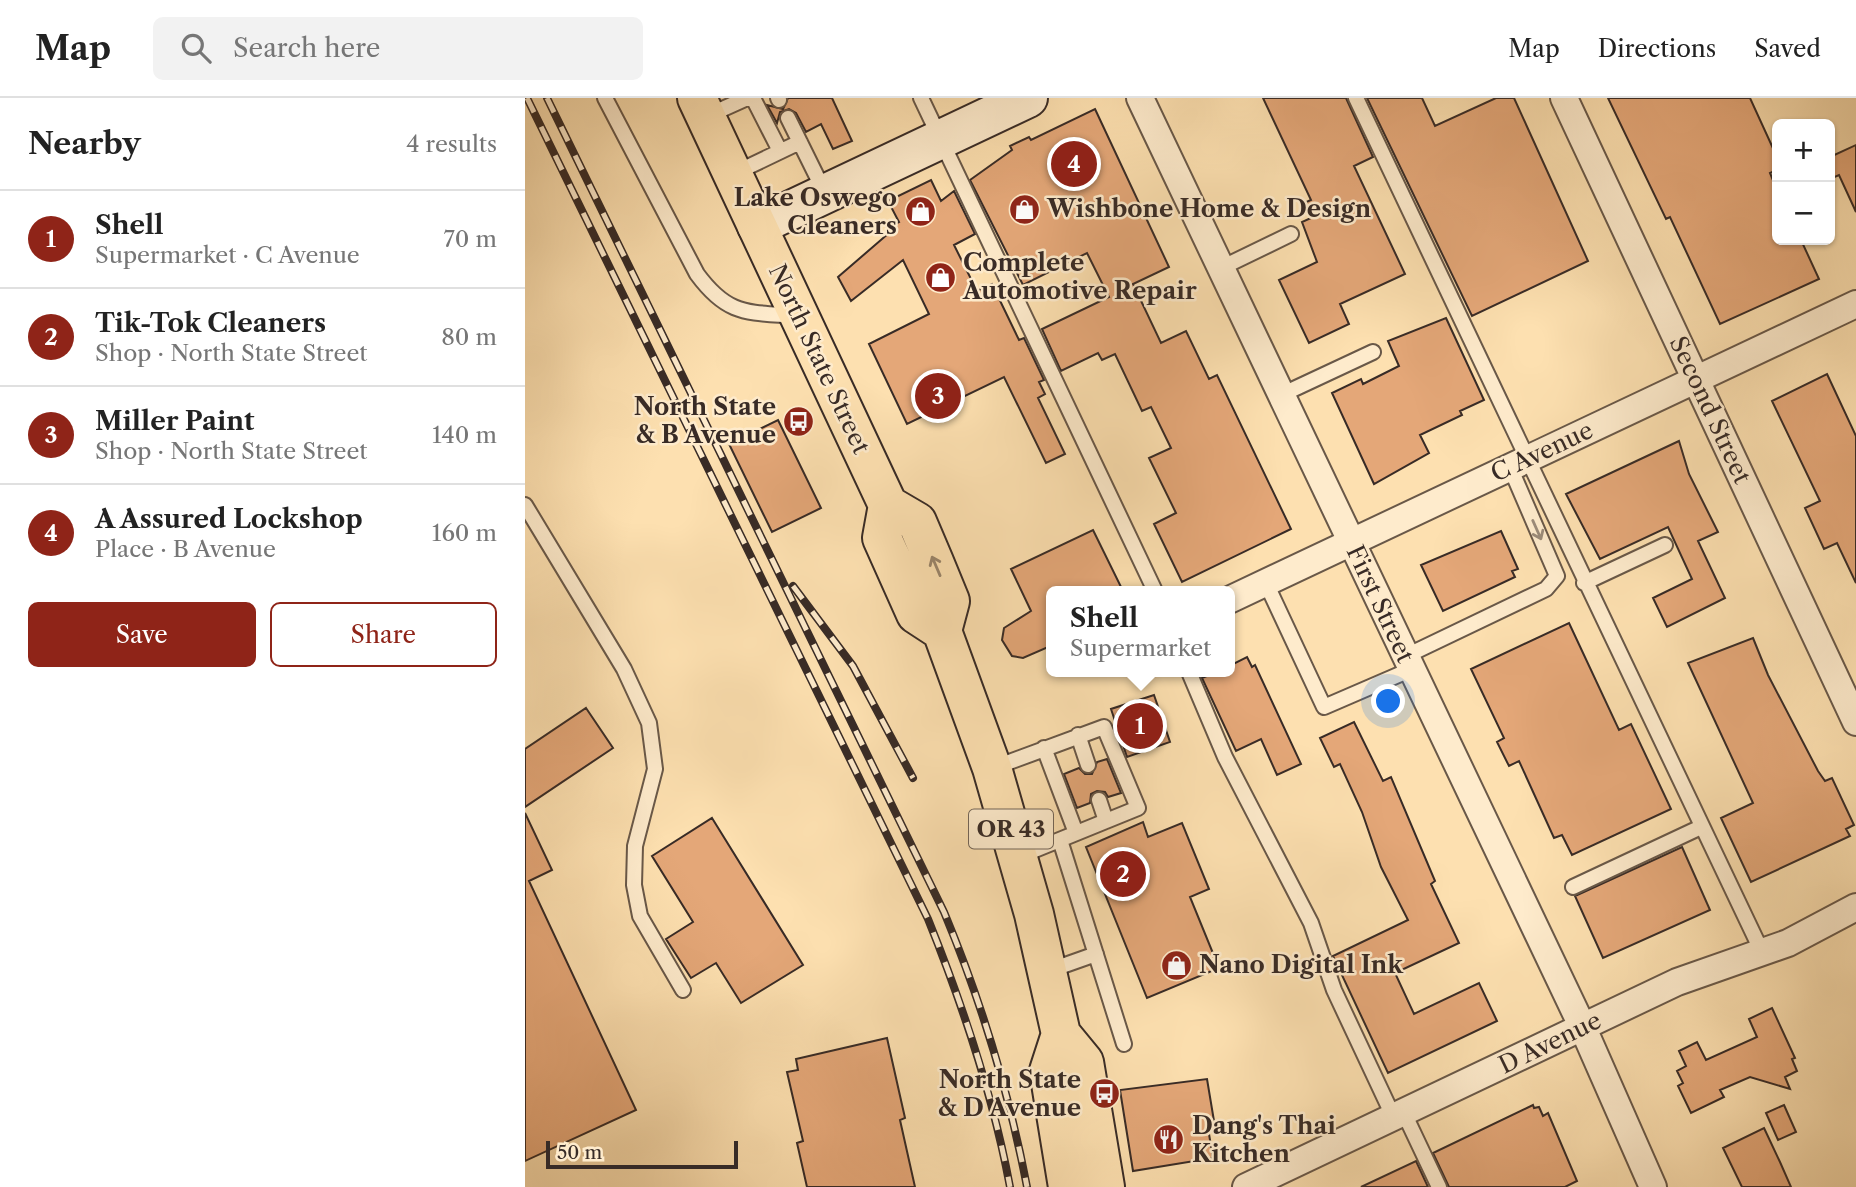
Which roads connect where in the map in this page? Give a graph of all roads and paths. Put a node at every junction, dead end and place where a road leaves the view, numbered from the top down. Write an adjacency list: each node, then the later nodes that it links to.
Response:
1 (605, 98): 20 (lane)
2 (747, 98): 9 (lane)
3 (753, 98): 13 (lane)
4 (921, 98): 11 (lane)
5 (1028, 98): 11 (street)
6 (1140, 98): 18 (street, First Street)
7 (1356, 98): 24 (lane)
8 (1564, 98): 22 (street, Second Street)
9 (701, 107): 14 (main road, North State Street / OR 43)
10 (788, 118): 12 (lane)
11 (942, 139): 15 (street); 30 (lane)
12 (800, 142): 13 (lane); 15 (lane)
13 (780, 151): 14 (lane)
14 (732, 174): 16 (main road, North State Street / OR 43)
15 (825, 194): 16 (street)
16 (757, 226): 20 (main road, North State Street / OR 43)
17 (1291, 234): 18 (lane)
18 (1221, 268): 23 (street, First Street)
19 (1856, 304): 22 (street, C Avenue)
20 (800, 317): 38 (main road, North State Street / OR 43)
21 (1373, 352): 23 (lane)
22 (1696, 380): 24 (street, C Avenue); 34 (street, Second Street)
23 (1281, 395): 26 (street, First Street)
24 (1517, 464): 26 (street, C Avenue); 29 (lane); 32 (lane, one-way to 32)
25 (525, 505): 50 (lane)
26 (1351, 542): 28 (street, C Avenue); 32 (street, First Street)
27 (1665, 545): 29 (lane)
28 (1266, 583): 31 (street, C Avenue); 32 (lane)
29 (1584, 583): 41 (lane)
30 (1153, 586)
31 (1235, 597)
32 (1409, 663): 51 (street, First Street)
33 (1191, 677): 54 (lane)
34 (1856, 722)
35 (1078, 735): 36 (lane); 37 (lane); 40 (lane)
36 (1044, 748): 38 (lane); 42 (lane)
37 (1088, 765)
38 (992, 768): 44 (main road, North State Street / OR 43)
39 (1099, 800): 40 (lane)
40 (1106, 821): 42 (lane)
41 (1701, 827): 45 (lane); 47 (lane)
42 (1076, 833): 43 (lane)
43 (1060, 839): 44 (lane); 48 (lane)
44 (1019, 856): 49 (main road, North State Street / OR 43)
45 (1573, 887)
46 (1856, 907): 47 (street, D Avenue)
47 (1762, 953): 51 (street, D Avenue)
48 (1096, 954): 49 (lane); 53 (lane)
49 (1048, 971): 52 (main road, North State Street / OR 43)
50 (683, 990)
51 (1583, 1028): 54 (street, D Avenue); 59 (street, First Street)
52 (1061, 1034): 55 (main road, North State Street / OR 43); 56 (main road, North State Street / OR 43)
53 (1124, 1044)
54 (1399, 1116): 57 (street, D Avenue); 58 (lane)
55 (1068, 1187)
56 (1105, 1187)
57 (1246, 1187)
58 (1439, 1187)
59 (1653, 1187)

